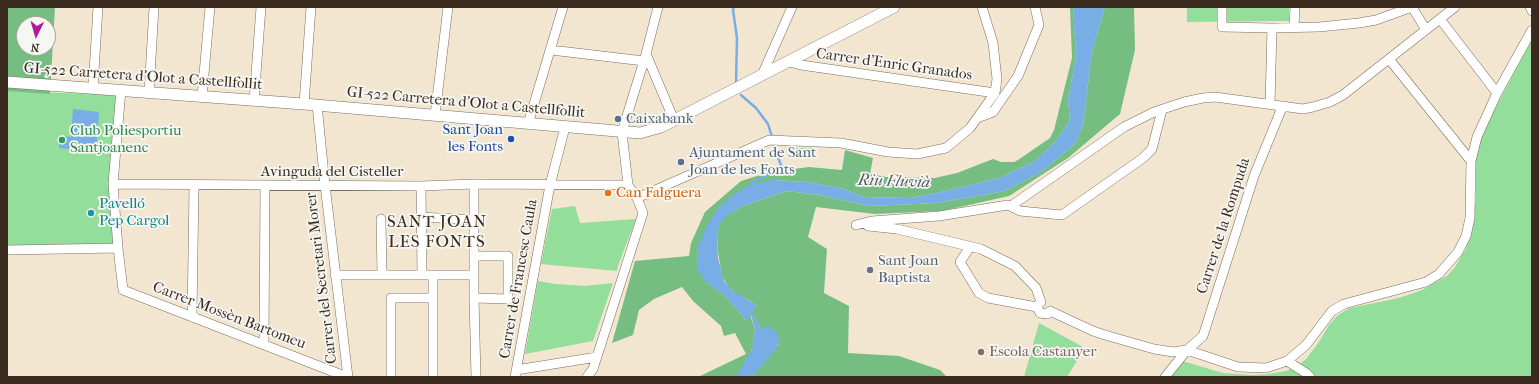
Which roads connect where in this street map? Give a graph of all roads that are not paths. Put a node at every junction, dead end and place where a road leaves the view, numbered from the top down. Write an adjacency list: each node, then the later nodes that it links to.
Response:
1 (98, 7): 29 (street)
2 (154, 7): 31 (street)
3 (210, 7): 34 (street)
4 (261, 7): 35 (street)
5 (311, 7): 36 (street)
6 (448, 7): 41 (street)
7 (563, 7): 23 (street)
8 (658, 7): 24 (street)
9 (799, 7): 17 (street)
10 (894, 7): 26 (street, GI-522 Carretera d'Olot a Castellfollit)
11 (982, 7): 32 (street)
12 (1035, 7): 42 (street)
13 (1222, 7): 20 (street)
14 (1295, 7): 19 (street)
15 (1412, 7): 19 (street); 21 (street)
16 (1455, 7): 18 (street)
17 (791, 9): 27 (street)
18 (1440, 19): 21 (street); 33 (street)
19 (1294, 27): 20 (street)
20 (1272, 28): 37 (street)
21 (1426, 30): 25 (street)
22 (1532, 30): 33 (street)
23 (551, 50): 24 (street); 44 (street)
24 (645, 58): 43 (street); 46 (street)
25 (1389, 59): 39 (street); 47 (street)
26 (789, 62): 27 (street, GI-522 Carretera d'Olot a Castellfollit); 32 (street, Carrer d'Enric Granados)
27 (762, 75): 43 (street, GI-522 Carretera d'Olot a Castellfollit)
28 (7, 82): 29 (street, GI-522 Carretera d'Olot a Castellfollit)
29 (93, 88): 30 (street, GI-522 Carretera d'Olot a Castellfollit)
30 (121, 90): 31 (street, GI-522 Carretera d'Olot a Castellfollit); 48 (street)
31 (149, 93): 34 (street, GI-522 Carretera d'Olot a Castellfollit)
32 (995, 93): 42 (street)
33 (1498, 93): 47 (street)
34 (202, 96): 35 (street, GI-522 Carretera d'Olot a Castellfollit)
35 (254, 101): 36 (street, GI-522 Carretera d'Olot a Castellfollit)
36 (304, 104): 38 (street, GI-522 Carretera d'Olot a Castellfollit)
37 (1270, 104): 39 (street); 40 (street)
38 (318, 105): 41 (street, GI-522 Carretera d'Olot a Castellfollit); 51 (street, Carrer del Secretari Morer)
39 (1285, 106): 75 (street, Carrer de la Rompuda)
40 (1162, 110): 57 (street); 57 (street)
41 (435, 115): 44 (street, GI-522 Carretera d'Olot a Castellfollit)
42 (977, 118): 56 (street)
43 (674, 120): 46 (street, GI-522 Carretera d'Olot a Castellfollit)
44 (528, 124): 45 (street, GI-522 Carretera d'Olot a Castellfollit)
45 (565, 127): 46 (street, GI-522 Carretera d'Olot a Castellfollit); 52 (street, Carrer de Francesc Caula)
46 (622, 132): 55 (street)
47 (1471, 161): 77 (street)
48 (113, 184): 53 (street, Avinguda del Cisteller); 62 (street)
49 (474, 184): 52 (street, Avinguda del Cisteller); 54 (street, Avinguda del Cisteller); 60 (street)
50 (265, 185): 51 (street, Avinguda del Cisteller); 53 (street, Avinguda del Cisteller); 74 (street)
51 (325, 185): 54 (street, Avinguda del Cisteller); 65 (street, Carrer del Secretari Morer)
52 (550, 185): 55 (street, Avinguda del Cisteller); 78 (street, Carrer de Francesc Caula)
53 (194, 186): 73 (street)
54 (421, 186): 58 (street)
55 (628, 186): 56 (street)
56 (637, 198): 76 (street)
57 (1012, 206): 61 (street)
58 (421, 217): 60 (street); 67 (street)
59 (381, 219): 66 (street)
60 (474, 220): 64 (street)
61 (970, 247): 72 (street); 72 (street)
62 (118, 248): 63 (street); 73 (street, Carrer Mossèn Bartomeu)
63 (7, 250)
64 (474, 256): 68 (street); 71 (street)
65 (335, 275): 66 (street); 79 (street, Carrer del Secretari Morer)
66 (382, 275): 67 (street)
67 (422, 275): 69 (street)
68 (474, 275): 69 (street); 71 (street)
69 (433, 276): 70 (street)
70 (433, 298): 80 (street); 81 (street)
71 (474, 298): 82 (street)
72 (1039, 304): 75 (street)
73 (192, 316): 74 (street, Carrer Mossèn Bartomeu)
74 (264, 344): 79 (street, Carrer Mossèn Bartomeu)
75 (1187, 350): 77 (street); 84 (street, Carrer de la Rompuda)
76 (597, 357): 78 (street); 83 (street)
77 (1288, 361): 85 (street)
78 (516, 374)
79 (347, 377)
80 (391, 377)
81 (433, 377)
82 (476, 377)
83 (587, 377)
84 (1165, 377)
85 (1310, 377)

